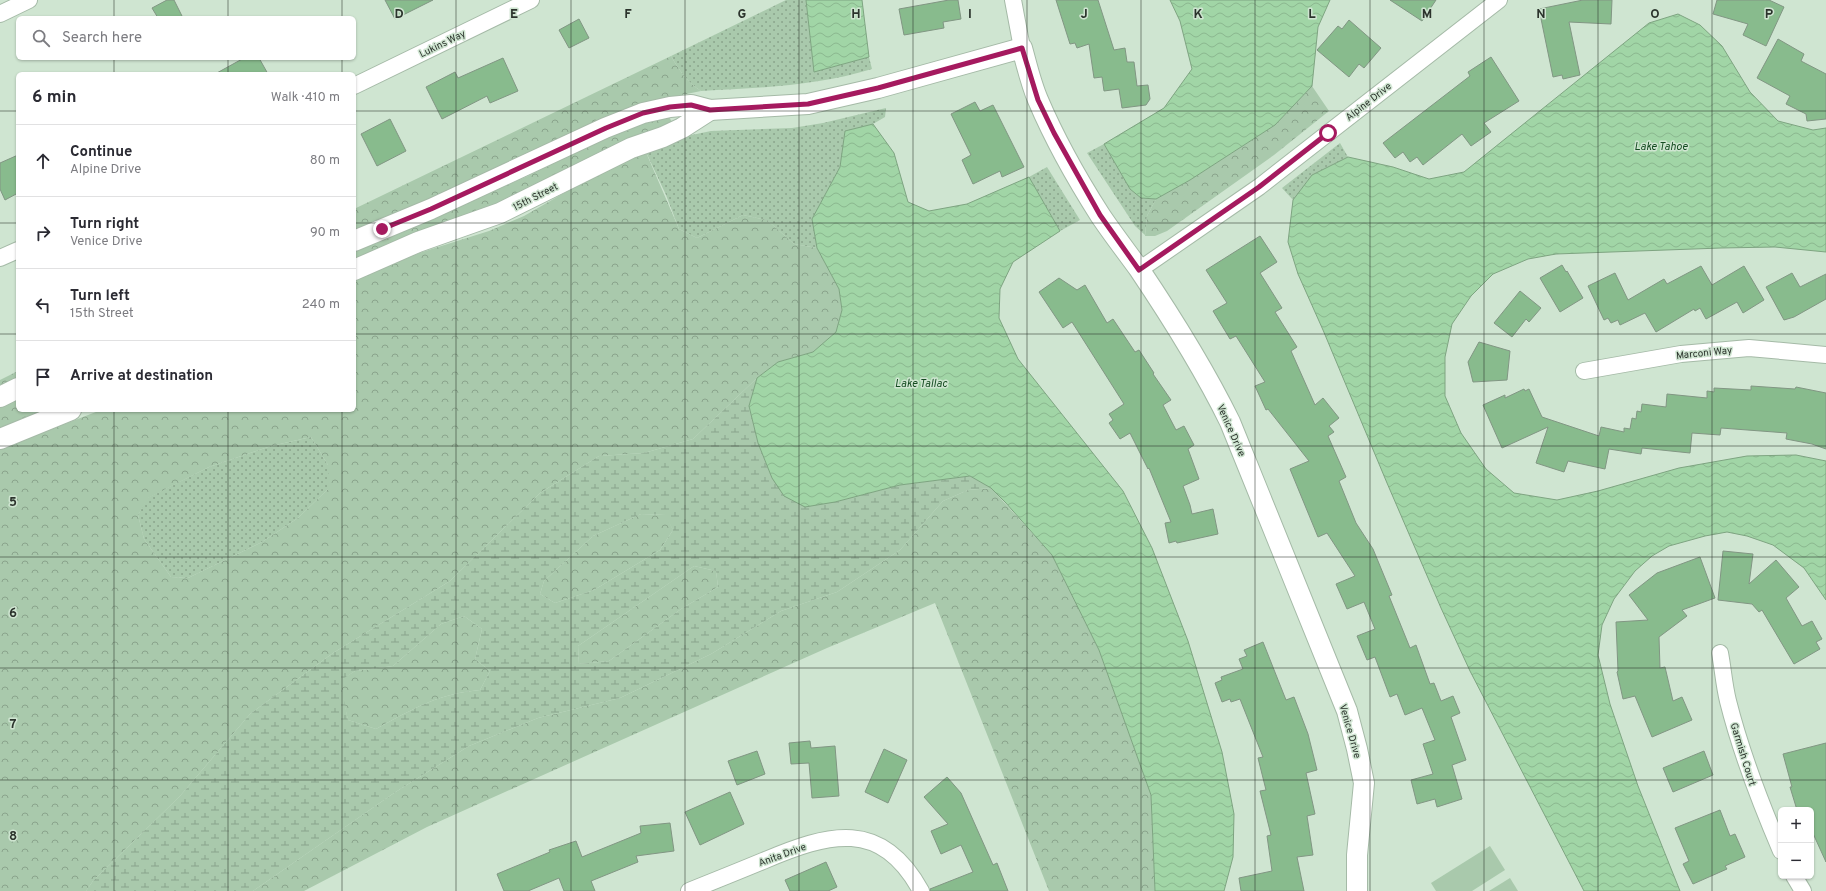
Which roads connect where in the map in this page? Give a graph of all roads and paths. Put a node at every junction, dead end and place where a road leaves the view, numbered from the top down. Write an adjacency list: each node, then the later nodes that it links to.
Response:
1 (30, 0): 5 (street)
2 (531, 0): 7 (street, Lukins Way)
3 (1013, 0): 6 (street, Venice Drive)
4 (1499, 0): 13 (street, Alpine Drive)
5 (0, 14)
6 (1022, 48): 8 (street, 15th Street); 13 (street, Venice Drive)
7 (356, 85)
8 (710, 110): 9 (street, 15th Street); 12 (street, 15th Street)
9 (356, 240)
10 (16, 251): 11 (street)
11 (0, 258)
12 (356, 269)
13 (1139, 270): 25 (street, Venice Drive)
14 (1826, 355): 15 (street, Marconi Way)
15 (1584, 371)
16 (16, 389): 17 (street)
17 (0, 397)
18 (66, 412): 19 (street)
19 (0, 439)
20 (1720, 653): 21 (street, Garmish Court)
21 (1778, 844)
22 (1796, 879): 26 (street)
23 (690, 891): 24 (street, Anita Drive)
24 (921, 891)
25 (1357, 891)
26 (1802, 891)

